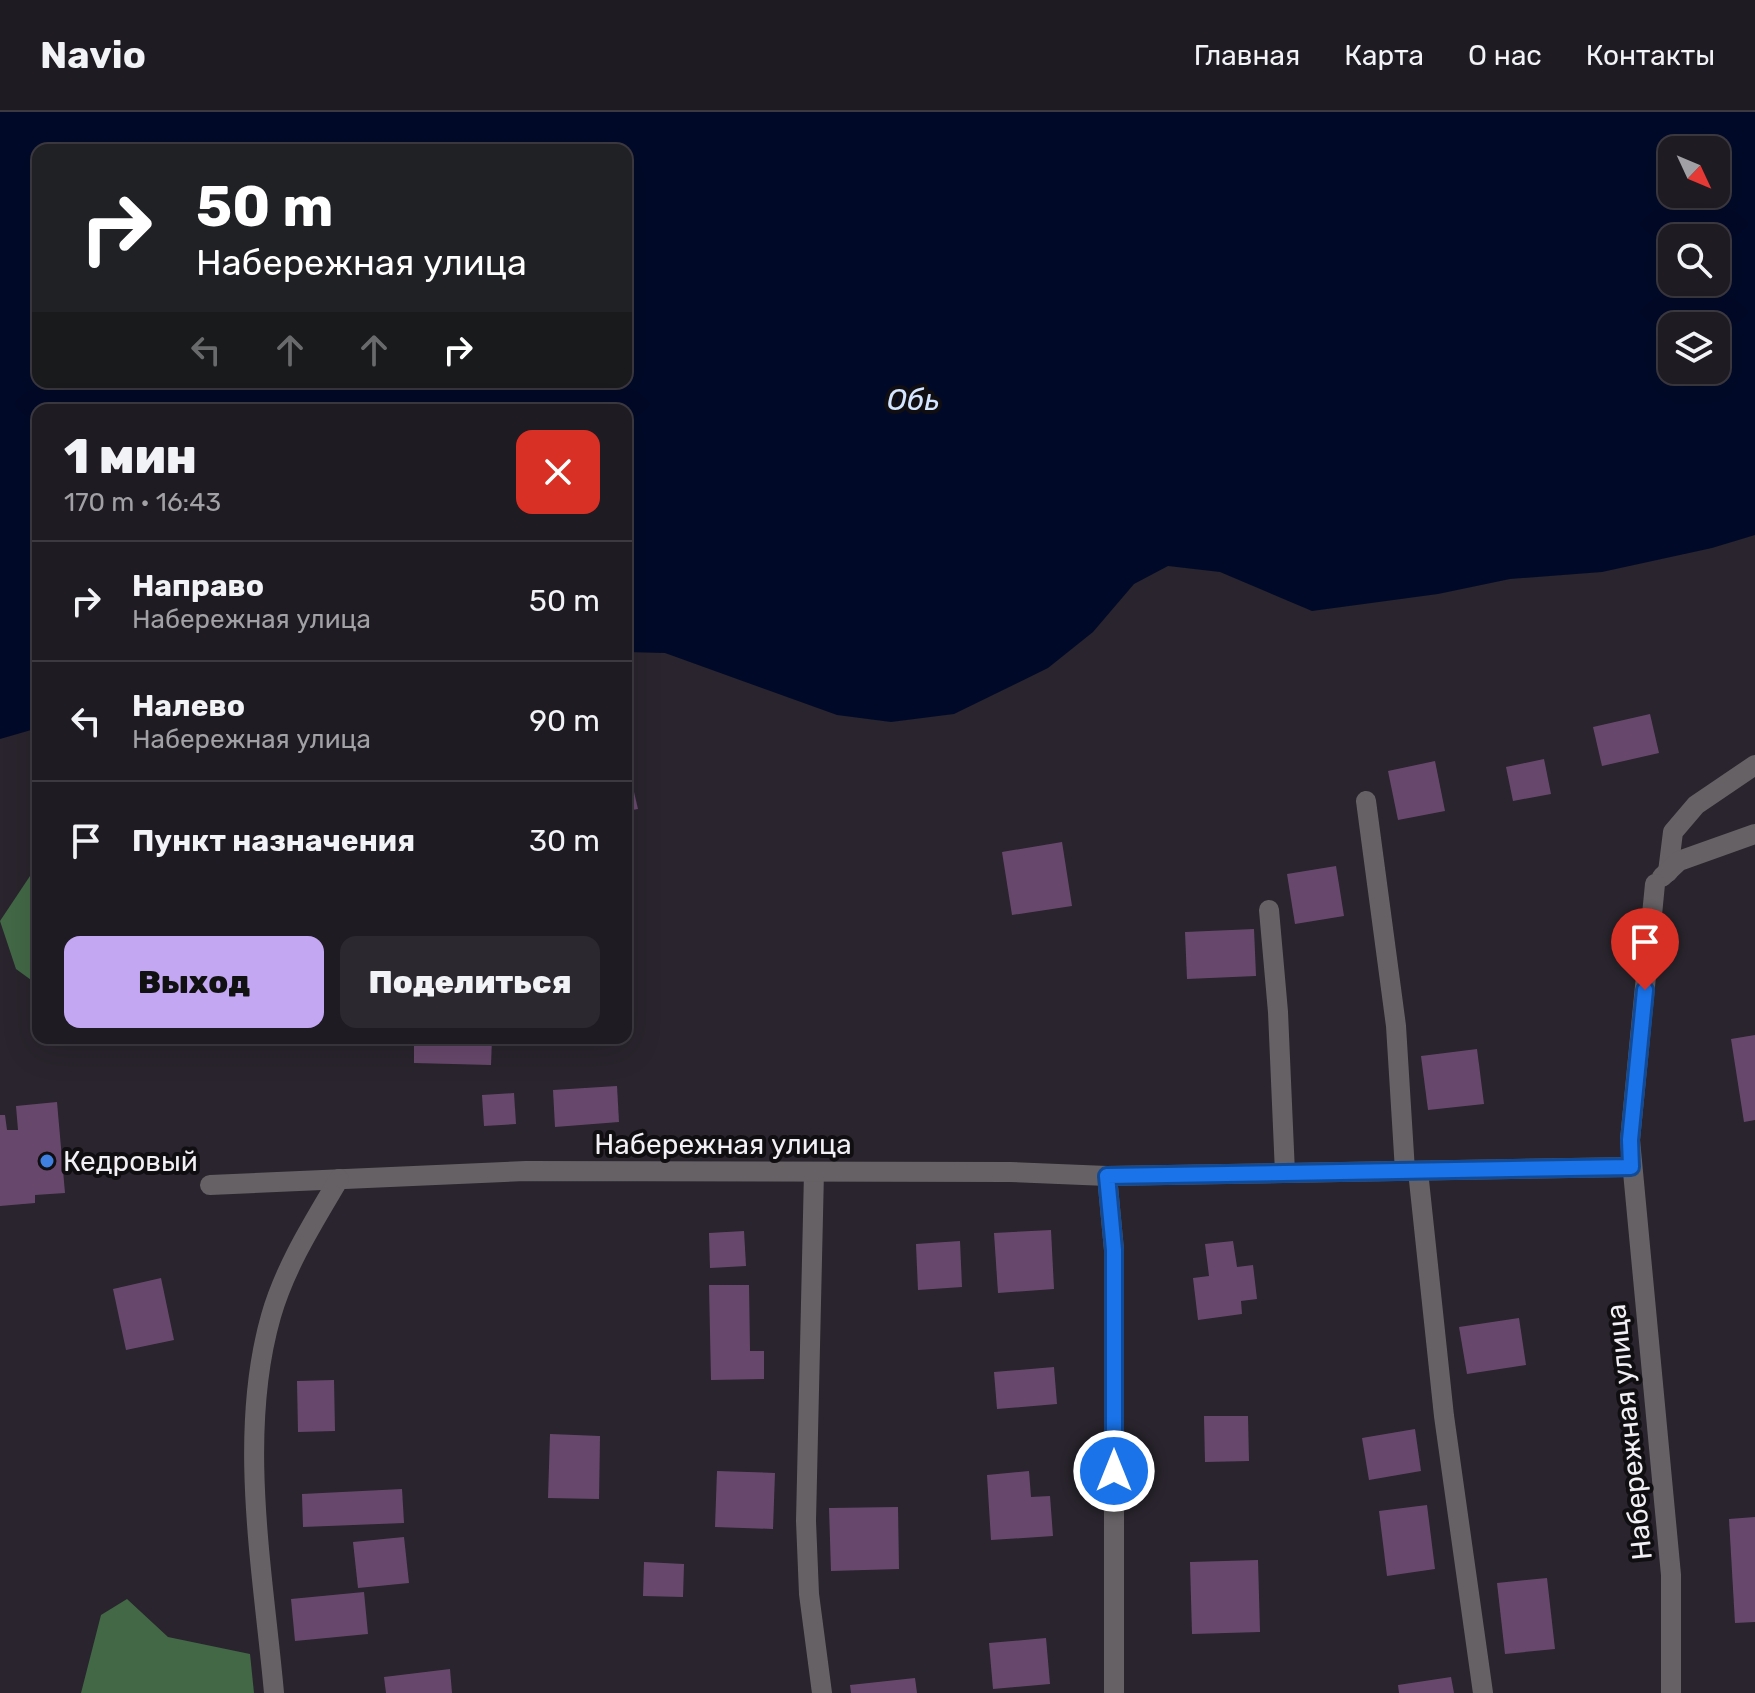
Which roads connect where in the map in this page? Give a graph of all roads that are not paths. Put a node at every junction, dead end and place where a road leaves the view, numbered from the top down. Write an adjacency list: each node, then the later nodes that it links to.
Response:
1 (1755, 765): 4 (street, Набережная улица)
2 (1366, 801): 7 (street)
3 (1755, 834): 4 (street)
4 (1661, 878): 6 (street, Набережная улица)
5 (1269, 910): 9 (street)
6 (1631, 1167): 7 (street, Набережная улица); 17 (street, Набережная улица)
7 (1412, 1171): 9 (street, Набережная улица); 16 (street)
8 (814, 1172): 10 (street, Набережная улица); 11 (street, Набережная улица); 14 (street)
9 (1285, 1173): 10 (street, Набережная улица)
10 (1107, 1176): 15 (street)
11 (339, 1179): 12 (street, Набережная улица); 13 (street)
12 (210, 1185)
13 (274, 1693)
14 (822, 1693)
15 (1114, 1693)
16 (1483, 1693)
17 (1671, 1693)

